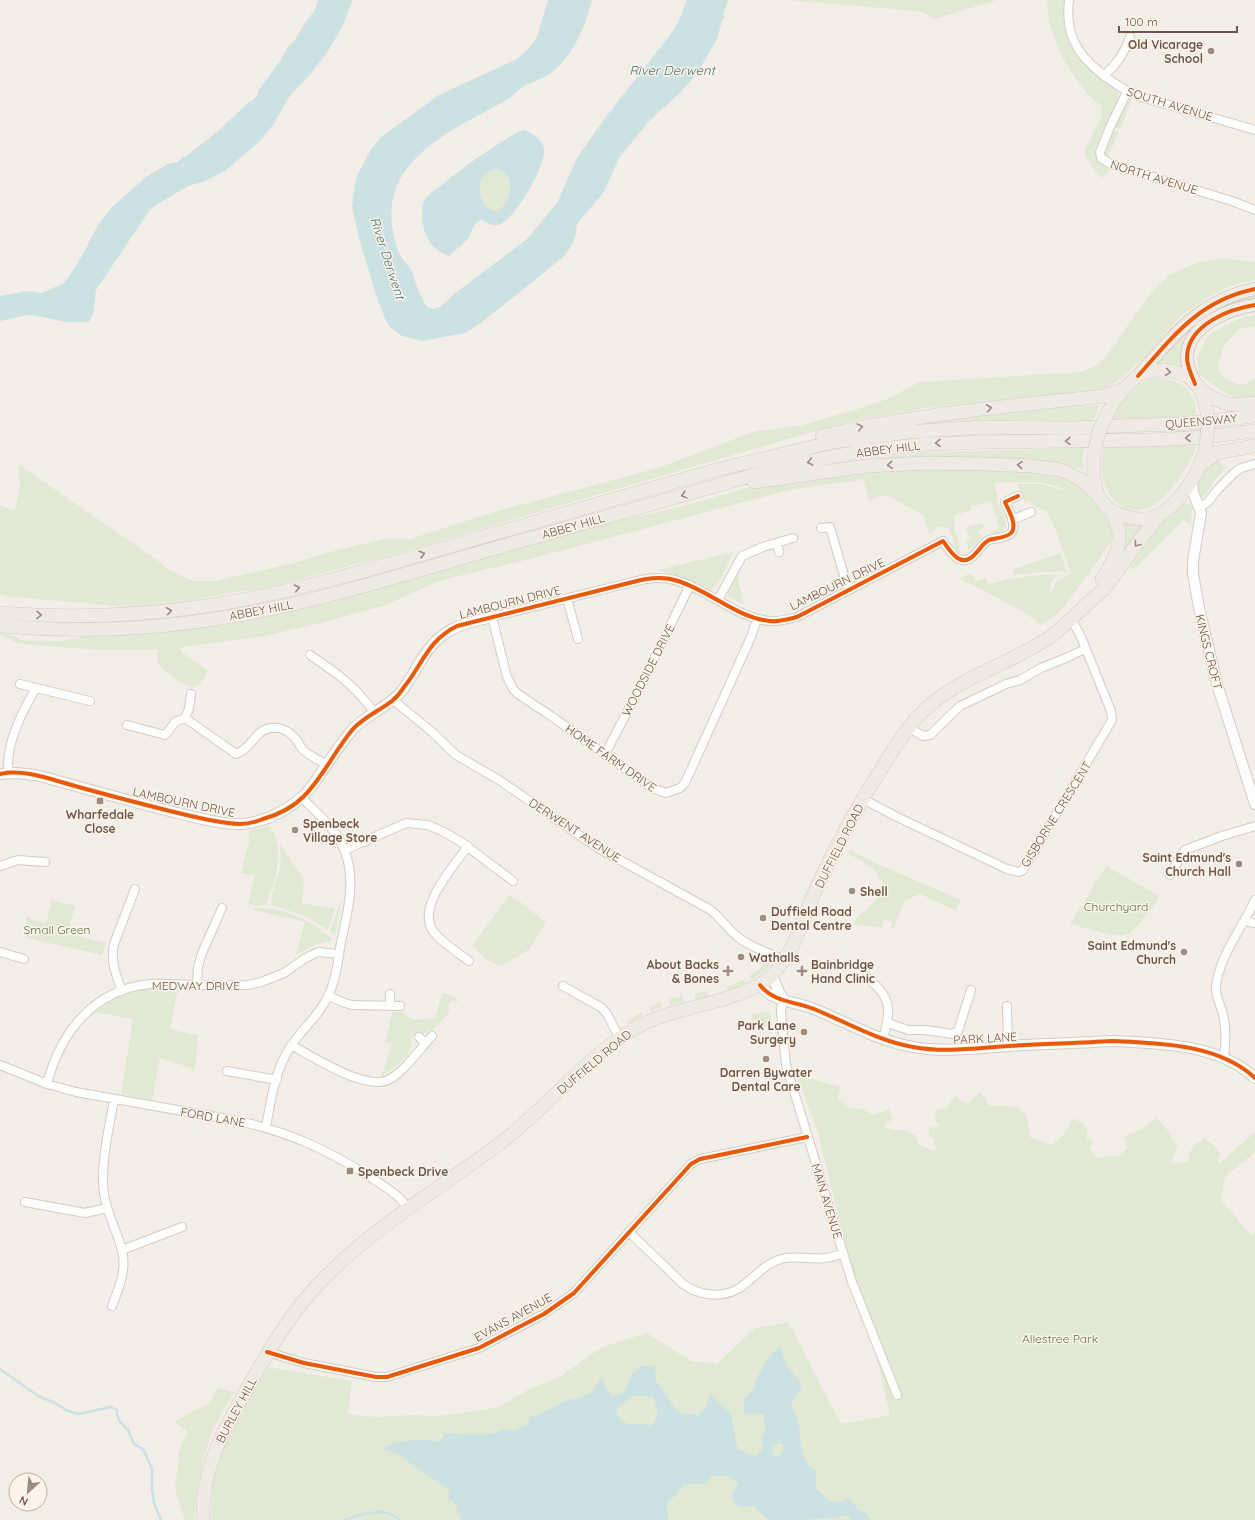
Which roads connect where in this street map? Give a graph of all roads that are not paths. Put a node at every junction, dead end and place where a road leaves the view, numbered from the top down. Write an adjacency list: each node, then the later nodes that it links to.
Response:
1 (1069, 0): 3 (street, SOUTH AVENUE)
2 (1130, 37): 3 (street)
3 (1104, 76): 4 (street, SOUTH AVENUE)
4 (1127, 92): 5 (street, SOUTH AVENUE); 6 (street, NORTH AVENUE)
5 (1255, 130)
6 (1255, 210)
7 (1255, 289): 9 (main road)
8 (1255, 305): 10 (main road)
9 (1138, 376): 10 (highway, one-way to 10); 11 (highway)
10 (1198, 388): 12 (highway); 19 (highway, bridge)
11 (1124, 389): 20 (highway, one-way to 11); 24 (highway, bridge)
12 (1255, 403)
13 (1255, 416): 14 (highway, QUEENSWAY)
14 (1146, 425): 20 (highway, ABBEY HILL)
15 (1255, 431): 16 (highway, QUEENSWAY, one-way to 16)
16 (1149, 440): 22 (highway, ABBEY HILL, one-way to 22)
17 (1255, 446): 19 (highway)
18 (1255, 464): 26 (street)
19 (1200, 466): 21 (highway)
20 (716, 470): 40 (highway, ABBEY HILL, one-way to 20)
21 (1192, 480): 25 (highway); 26 (street, KINGS CROFT)
22 (709, 488): 24 (highway, one-way to 22); 44 (highway, ABBEY HILL, one-way to 44)
23 (1018, 496): 30 (street)
24 (1099, 496): 27 (highway)
25 (1176, 501): 26 (street); 29 (highway)
26 (1199, 506): 61 (street, KINGS CROFT)
27 (1109, 508): 29 (highway); 39 (highway, DUFFIELD ROAD)
28 (1031, 512): 30 (street)
29 (1161, 514): 39 (highway, DUFFIELD ROAD, one-way to 39)
30 (1012, 520): 36 (street, LAMBOURN DRIVE)
31 (821, 528): 36 (street)
32 (793, 538): 33 (street)
33 (777, 544): 34 (street); 38 (street)
34 (779, 552)
35 (690, 585): 37 (street, LAMBOURN DRIVE); 38 (street, LAMBOURN DRIVE); 57 (street, WOODSIDE DRIVE)
36 (850, 590): 42 (street, LAMBOURN DRIVE)
37 (567, 598): 41 (street, LAMBOURN DRIVE); 45 (street)
38 (718, 600): 42 (street, LAMBOURN DRIVE)
39 (1088, 602): 43 (highway, DUFFIELD ROAD)
40 (0, 613)
41 (492, 617): 51 (street, LAMBOURN DRIVE); 57 (street, HOME FARM DRIVE)
42 (757, 619): 57 (street, HOME FARM DRIVE)
43 (1072, 620): 46 (street, GISBORNE CRESCENT); 56 (highway, DUFFIELD ROAD)
44 (0, 626)
45 (578, 639)
46 (1085, 649): 56 (street); 62 (street, GISBORNE CRESCENT)
47 (310, 655): 53 (street)
48 (20, 684): 49 (street)
49 (36, 688): 52 (street); 59 (street)
50 (191, 694): 54 (street)
51 (393, 700): 53 (street, LAMBOURN DRIVE); 79 (street, DERWENT AVENUE)
52 (90, 701)
53 (374, 712): 58 (street, LAMBOURN DRIVE)
54 (185, 718): 55 (street); 58 (street)
55 (127, 725)
56 (909, 728): 62 (highway, DUFFIELD ROAD)
57 (605, 754)
58 (327, 765): 60 (street, LAMBOURN DRIVE)
59 (4, 773): 60 (street, LAMBOURN DRIVE)
60 (302, 798): 65 (street)
61 (1254, 798)
62 (862, 799): 79 (highway, DUFFIELD ROAD)
63 (1255, 826): 68 (street)
64 (468, 846): 65 (street); 69 (street); 78 (street)
65 (345, 850): 76 (street)
66 (45, 862): 67 (street)
67 (0, 866)
68 (1170, 875)
69 (513, 881)
70 (135, 890): 86 (street)
71 (1255, 900): 73 (street)
72 (222, 908): 82 (street)
73 (1245, 920): 74 (street); 101 (street)
74 (1255, 923)
75 (0, 952): 77 (street)
76 (339, 954): 82 (street, MEDWAY DRIVE); 88 (street)
77 (24, 959)
78 (469, 961)
79 (784, 961): 81 (highway, DUFFIELD ROAD)
80 (864, 975): 93 (street)
81 (771, 976): 83 (highway, DUFFIELD ROAD); 89 (street)
82 (197, 985): 86 (street, MEDWAY DRIVE)
83 (760, 985): 89 (street, PARK LANE); 96 (highway, DUFFIELD ROAD)
84 (563, 986): 96 (street)
85 (971, 990): 93 (street)
86 (122, 991): 106 (street, MEDWAY DRIVE)
87 (390, 994): 90 (street)
88 (328, 996): 90 (street); 99 (street)
89 (784, 1000): 97 (street, PARK LANE); 109 (street, MAIN AVENUE)
90 (390, 1006): 91 (street)
91 (400, 1006)
92 (1007, 1006): 100 (street)
93 (888, 1023): 97 (street)
94 (432, 1036): 98 (street)
95 (419, 1037): 98 (street)
96 (620, 1039): 112 (highway, DUFFIELD ROAD)
97 (883, 1039): 100 (street, PARK LANE)
98 (425, 1043): 99 (street)
99 (291, 1045): 105 (street)
100 (1008, 1046): 101 (street, PARK LANE)
101 (1224, 1057): 104 (street, PARK LANE)
102 (0, 1065): 106 (street, FORD LANE)
103 (228, 1071): 105 (street)
104 (1255, 1078)
105 (277, 1080): 108 (street)
106 (47, 1084): 107 (street, FORD LANE)
107 (114, 1100): 108 (street, FORD LANE); 111 (street)
108 (266, 1127): 112 (street, FORD LANE)
109 (807, 1137): 114 (street, EVANS AVENUE); 116 (street, MAIN AVENUE)
110 (25, 1202): 111 (street)
111 (107, 1208): 115 (street)
112 (408, 1208): 118 (highway, DUFFIELD ROAD)
113 (182, 1227): 115 (street)
114 (629, 1232): 116 (street); 118 (street, EVANS AVENUE)
115 (122, 1250): 117 (street)
116 (842, 1254): 120 (street, MAIN AVENUE)
117 (112, 1306)
118 (267, 1352): 119 (highway, DUFFIELD ROAD)
119 (257, 1371): 121 (highway, BURLEY HILL)
120 (897, 1395)
121 (203, 1520)

